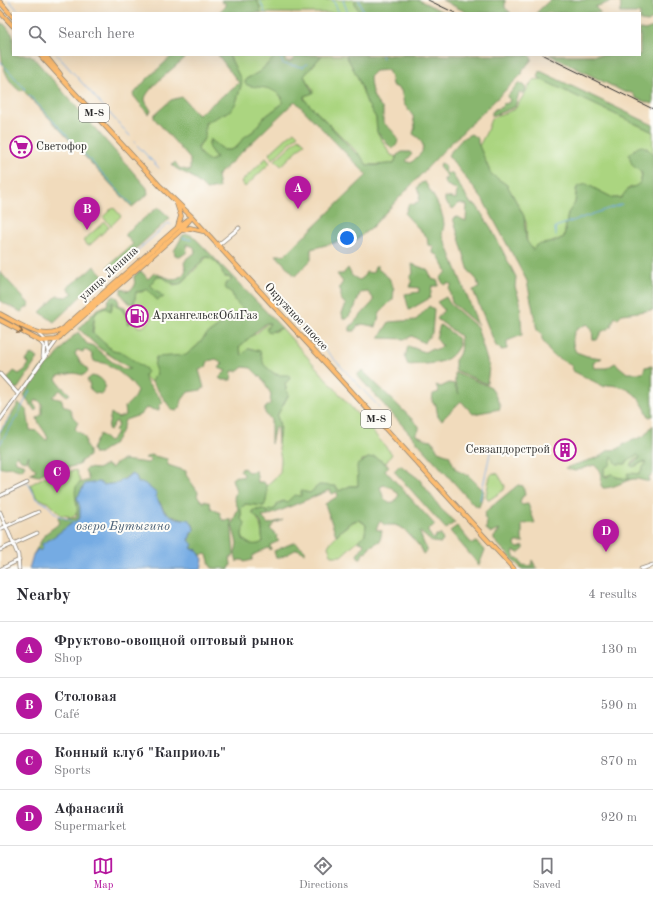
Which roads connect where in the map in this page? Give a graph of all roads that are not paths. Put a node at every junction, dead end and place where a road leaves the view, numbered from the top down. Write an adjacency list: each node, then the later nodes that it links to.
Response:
1 (0, 2): 3 (main road)
2 (0, 12): 4 (main road)
3 (12, 16)
4 (12, 25)
5 (41, 56): 7 (main road, Окружное шоссе / М-8)
6 (46, 56): 7 (main road, Окружное шоссе / М-8)
7 (63, 79): 8 (main road, Окружное шоссе / М-8)
8 (176, 202): 9 (main road, Окружное шоссе / М-8); 11 (main road)
9 (192, 218): 11 (main road, улица Ленина); 12 (main road, Окружное шоссе / М-8)
10 (239, 228): 13 (street)
11 (179, 229): 12 (main road); 14 (main road, улица Ленина)
12 (204, 231): 13 (main road, Окружное шоссе / М-8)
13 (217, 246): 40 (main road, Окружное шоссе / М-8)
14 (114, 287): 17 (main road, улица Ленина); 19 (main road, улица Ленина)
15 (0, 314): 18 (main road)
16 (0, 320): 20 (main road, one-way to 20)
17 (66, 326): 18 (main road); 19 (main road, улица Ленина)
18 (39, 334): 21 (street)
19 (58, 339): 21 (main road); 22 (street, улица Ленина)
20 (40, 341): 21 (main road); 23 (street)
21 (47, 342): 22 (street)
22 (48, 353): 23 (street, улица Ленина)
23 (43, 359): 25 (street, улица Ленина)
24 (0, 374): 25 (street)
25 (18, 394): 26 (street, улица Ленина)
26 (0, 420)
27 (27, 483): 28 (street)
28 (0, 496)
29 (0, 512): 31 (street)
30 (38, 512): 31 (street)
31 (6, 527): 32 (street); 34 (street)
32 (0, 529)
33 (37, 533): 34 (street)
34 (13, 543): 35 (street); 36 (street)
35 (0, 550)
36 (19, 560): 38 (street); 39 (street)
37 (653, 565): 41 (street)
38 (1, 569)
39 (19, 569)
40 (514, 569)
41 (641, 569)

